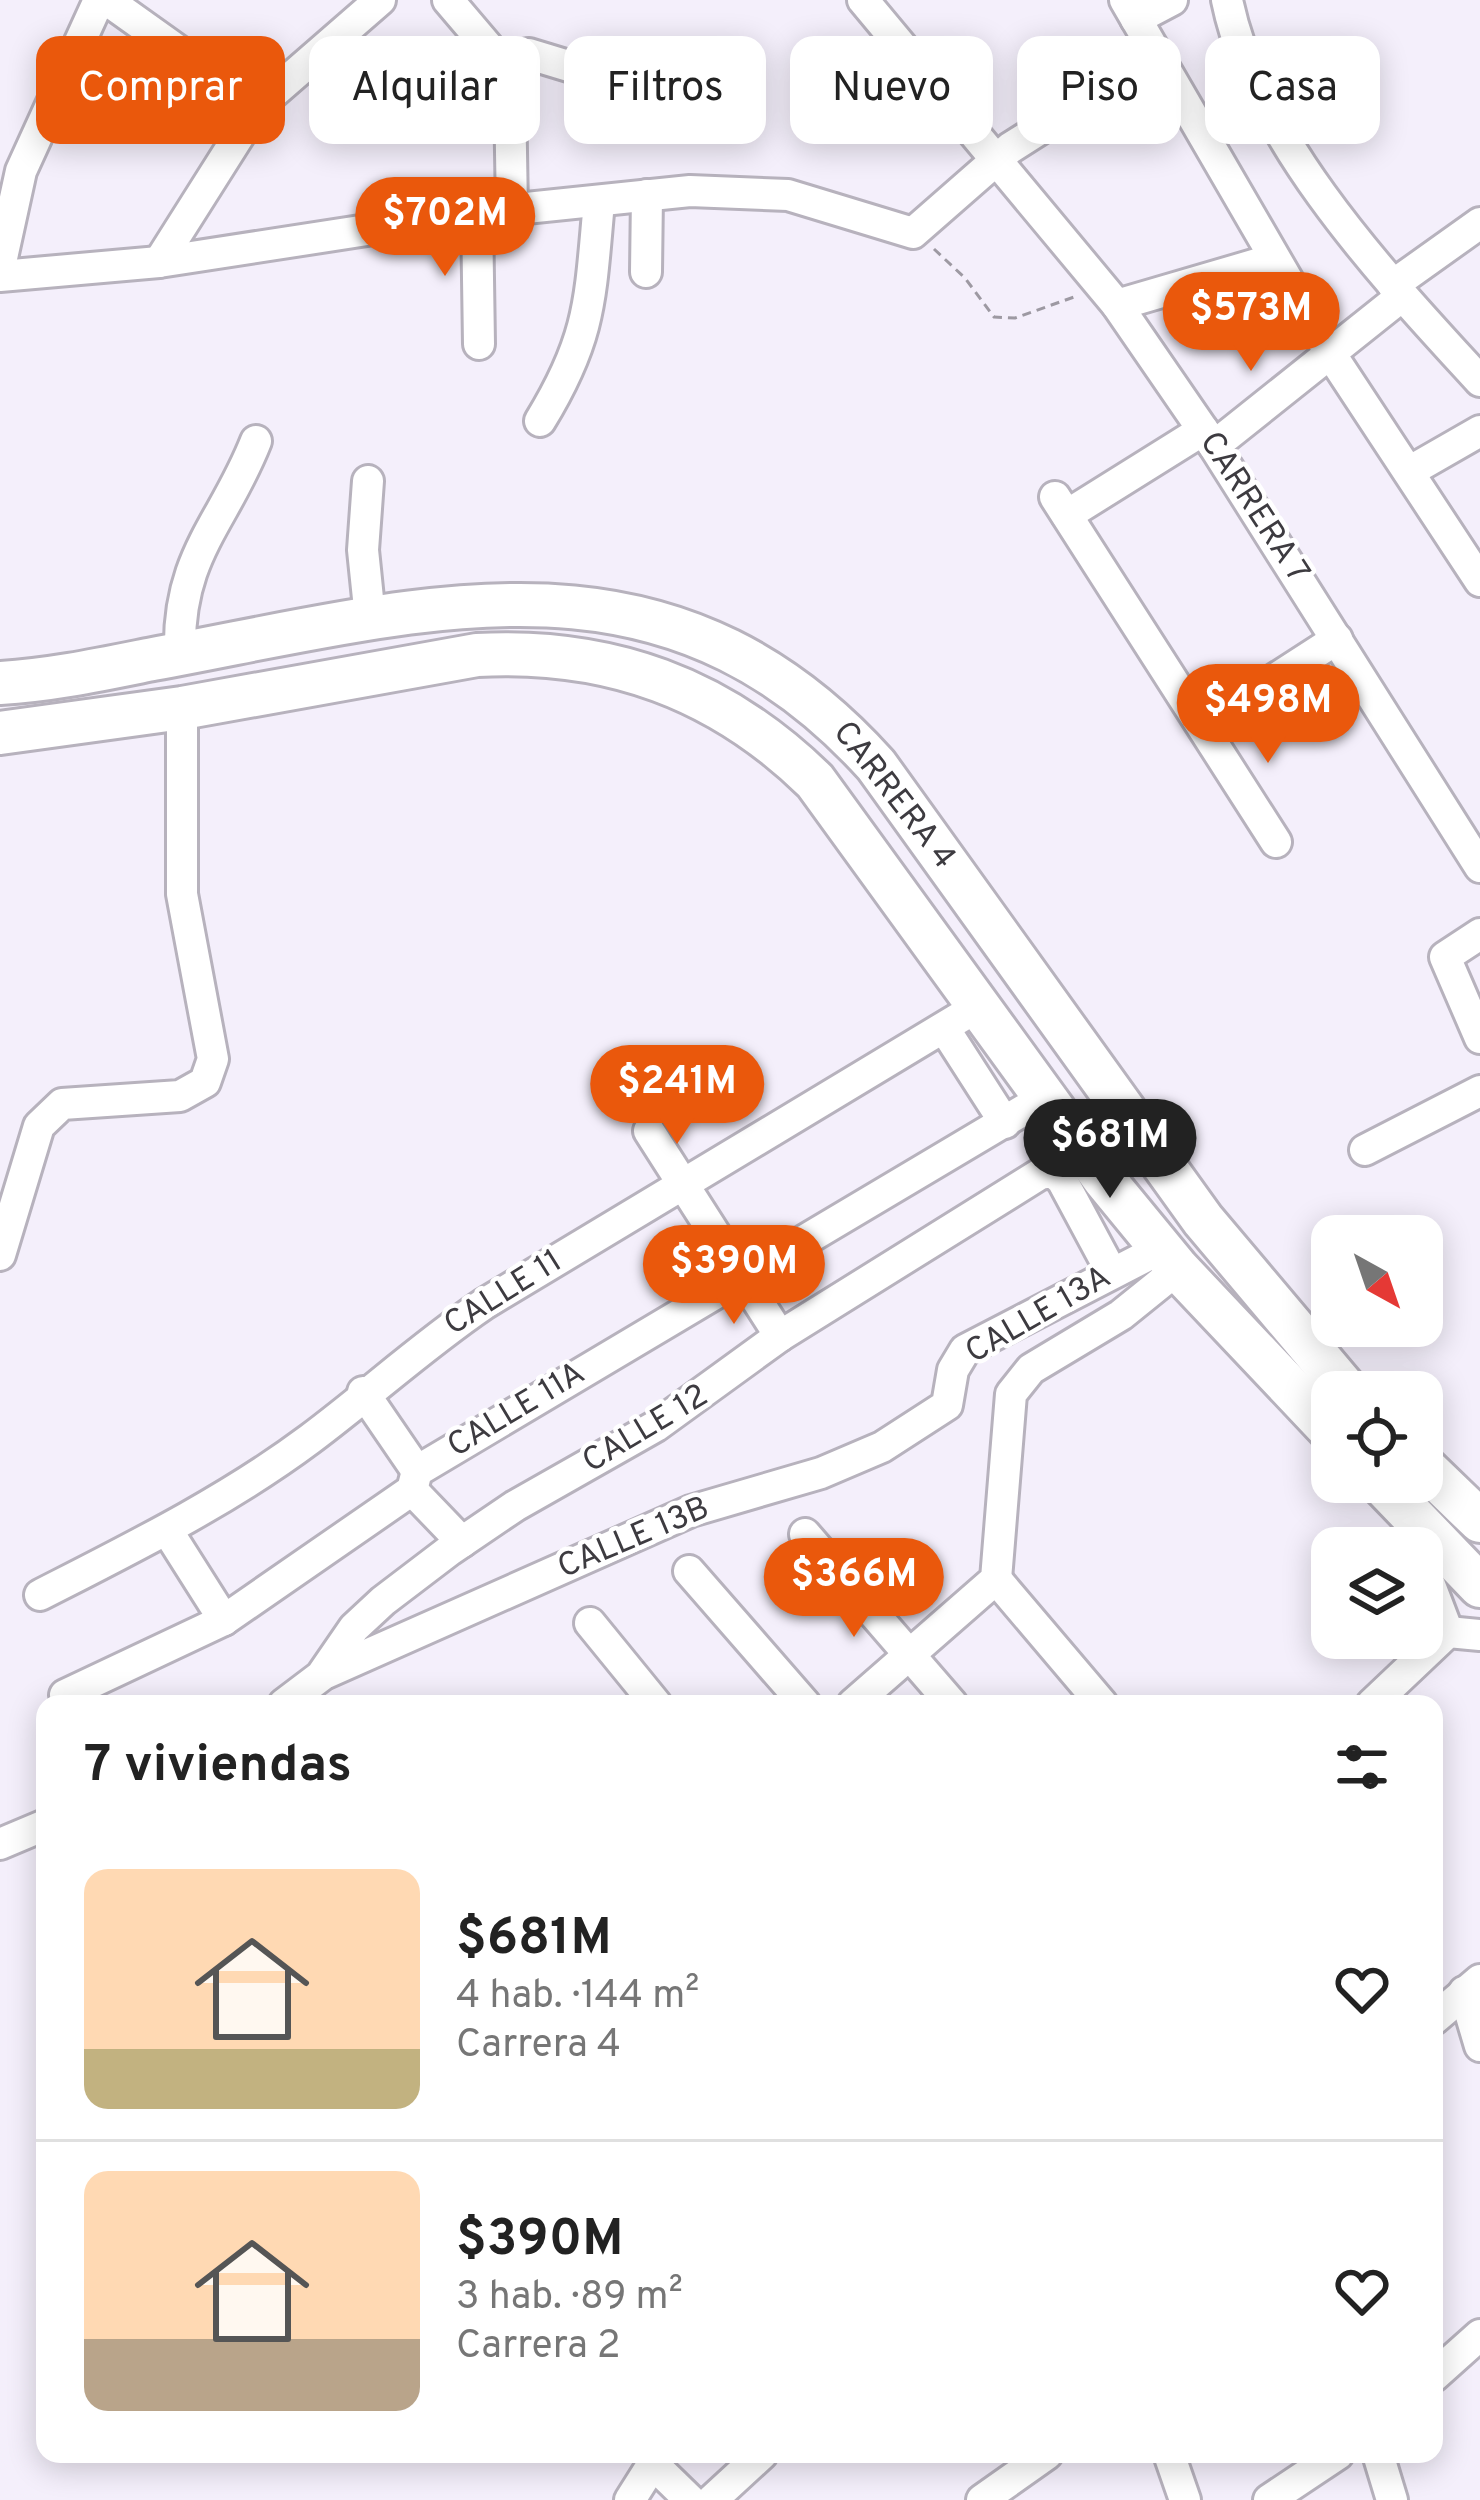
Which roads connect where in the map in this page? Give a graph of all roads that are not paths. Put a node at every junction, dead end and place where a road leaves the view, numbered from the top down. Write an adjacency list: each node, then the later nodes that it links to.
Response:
1 (103, 0): 8 (street); 24 (street)
2 (380, 0): 11 (street)
3 (448, 0): 9 (street)
4 (863, 0): 16 (street, CARRERA 7)
5 (1172, 0): 7 (street)
6 (1227, 0): 26 (street)
7 (1130, 9): 10 (street)
8 (155, 36)
9 (479, 36)
10 (1146, 36)
11 (285, 83)
12 (1181, 97): 22 (street)
13 (234, 144): 23 (street)
14 (511, 144): 19 (street)
15 (1017, 144): 16 (street)
16 (997, 164): 17 (street); 27 (street, CARRERA 7)
17 (647, 195): 18 (street); 25 (street)
18 (599, 202): 19 (street); 31 (street)
19 (512, 210): 20 (street)
20 (477, 213): 23 (street); 28 (street)
21 (1480, 224): 26 (street)
22 (1274, 259): 27 (street); 29 (street)
23 (159, 262): 24 (street)
24 (0, 272)
25 (646, 272)
26 (1398, 291): 29 (street); 30 (street)
27 (1109, 296): 33 (street, CARRERA 7)
28 (479, 344)
29 (1330, 353): 33 (street); 35 (street)
30 (1480, 381)
31 (540, 421)
32 (1480, 431): 35 (street)
33 (1209, 438): 39 (street, CARRERA 7); 43 (street)
34 (256, 441): 40 (street)
35 (1412, 470): 37 (street)
36 (368, 481): 38 (street)
37 (1480, 581)
38 (370, 618): 40 (highway, CARRERA 4); 46 (highway, CARRERA 4)
39 (1337, 639): 43 (street); 47 (street, CARRERA 7)
40 (179, 654): 41 (highway, CARRERA 4)
41 (0, 682)
42 (182, 708): 44 (highway, CARRERA 4); 48 (highway, CARRERA 4); 58 (street)
43 (1204, 725): 45 (street)
44 (0, 733)
45 (1276, 842)
46 (937, 849): 48 (highway); 63 (highway, CARRERA 4)
47 (1480, 867)
48 (890, 881): 50 (highway, CARRERA 4)
49 (1480, 934): 51 (street)
50 (962, 1017): 53 (highway, CARRERA 4); 54 (street); 57 (street, CALLE 11)
51 (1480, 1038)
52 (1480, 1091): 56 (street)
53 (1044, 1098): 54 (street, CALLE 11A); 59 (highway, CARRERA 4)
54 (1005, 1123): 61 (street, CALLE 11A)
55 (649, 1131): 57 (street)
56 (1365, 1150)
57 (681, 1183): 61 (street); 64 (street, CALLE 11)
58 (0, 1255)
59 (1175, 1266): 60 (street, CALLE 13A); 66 (highway, CARRERA 4); 75 (street)
60 (1112, 1273): 62 (street, CALLE 12); 65 (street, CALLE 13A)
61 (744, 1281): 62 (street); 67 (street, CALLE 11A)
62 (780, 1336): 73 (street, CALLE 12)
63 (1330, 1371)
64 (363, 1392): 67 (street); 71 (street, CALLE 11)
65 (947, 1406): 84 (street, CALLE 13B)
66 (1311, 1410)
67 (414, 1480): 73 (street); 79 (street, CALLE 11A)
68 (1443, 1485): 70 (highway)
69 (1400, 1503): 76 (highway)
70 (1480, 1521)
71 (167, 1530): 77 (street, CALLE 11); 79 (street)
72 (806, 1534): 83 (street)
73 (462, 1542): 84 (street, CALLE 12)
74 (689, 1571): 88 (street)
75 (996, 1579): 83 (street); 91 (street)
76 (1480, 1586)
77 (40, 1595)
78 (1443, 1619): 81 (street)
79 (224, 1620): 85 (street, CALLE 11A)
80 (590, 1623): 87 (street)
81 (1448, 1632): 82 (street); 92 (street)
82 (1480, 1635)
83 (912, 1657): 89 (street); 90 (street)
84 (321, 1676): 86 (street, CALLE 12)
85 (65, 1695)
86 (296, 1695)
87 (649, 1695)
88 (797, 1695)
89 (864, 1695)
90 (944, 1695)
91 (1094, 1695)
92 (1382, 1695)
93 (36, 1829): 94 (street)
94 (0, 1844)
95 (1472, 1986): 96 (street); 97 (street)
96 (1443, 2011)
97 (1480, 2046)
98 (1480, 2335): 99 (street)
99 (1443, 2368)
100 (653, 2463): 107 (street)
101 (659, 2463): 108 (street)
102 (752, 2463): 109 (street)
103 (1034, 2463): 110 (street)
104 (1172, 2463): 111 (street)
105 (1324, 2463): 112 (street)
106 (1381, 2463): 113 (street)
107 (630, 2500)
108 (690, 2500)
109 (712, 2500)
110 (982, 2500)
111 (1185, 2500)
112 (1269, 2500)
113 (1392, 2500)

